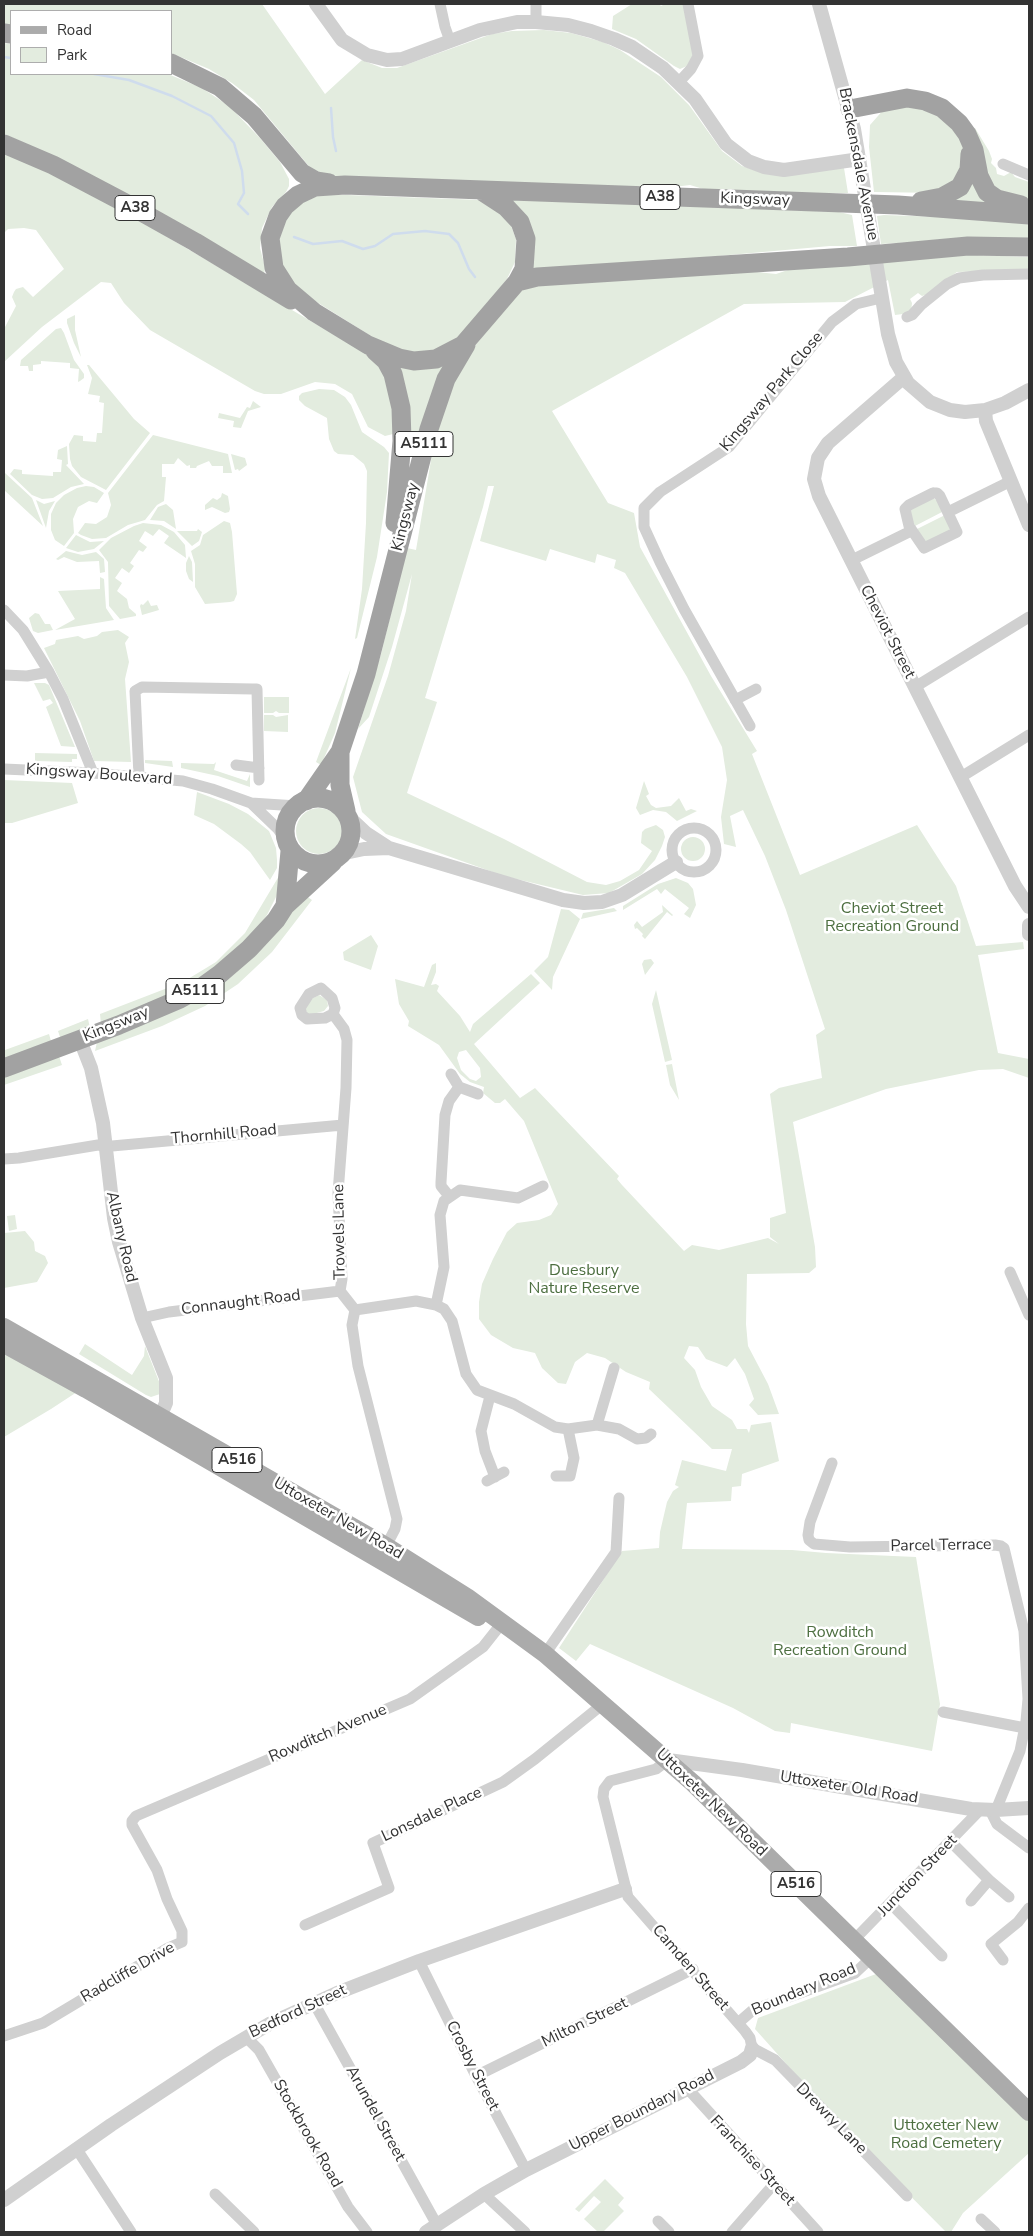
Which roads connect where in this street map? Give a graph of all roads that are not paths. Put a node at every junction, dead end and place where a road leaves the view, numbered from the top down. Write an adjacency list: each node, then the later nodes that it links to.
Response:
1 (316, 4): 7 (street)
2 (440, 4): 7 (street)
3 (536, 4): 6 (street)
4 (688, 4): 9 (street)
5 (818, 4): 10 (street, Brackensdale Avenue)
6 (536, 22): 7 (street); 9 (street)
7 (450, 41)
8 (172, 63): 16 (highway, A38)
9 (679, 82): 13 (street)
10 (850, 109): 12 (highway); 13 (street, Brackensdale Avenue)
11 (4, 144): 25 (highway, A38)
12 (971, 144): 18 (highway); 19 (highway)
13 (860, 159): 24 (street, Brackensdale Avenue)
14 (1003, 164): 15 (street)
15 (1029, 175)
16 (345, 185): 17 (highway, A38); 25 (highway, A38)
17 (480, 190): 18 (highway, Kingsway / A38); 23 (highway, A38)
18 (896, 205): 20 (highway, Kingsway / A38)
19 (1029, 207)
20 (1029, 215)
21 (1029, 247): 23 (highway)
22 (1029, 274): 26 (street)
23 (517, 282): 27 (highway, A38)
24 (881, 298): 29 (street, Brackensdale Avenue); 44 (street, Kingsway Park Close)
25 (314, 312): 28 (highway, A38)
26 (907, 317)
27 (480, 326): 28 (highway, A38); 37 (highway, Kingsway / A5111)
28 (368, 345): 37 (highway, Kingsway / A5111)
29 (904, 377): 31 (street, Brackensdale Avenue); 36 (street, Cheviot Street)
30 (1029, 390): 31 (street, Brackensdale Avenue)
31 (985, 410): 32 (street)
32 (1011, 481): 33 (street); 34 (street)
33 (948, 512): 35 (street); 35 (street)
34 (1029, 525)
35 (911, 531): 36 (street)
36 (852, 560): 42 (street, Cheviot Street)
37 (393, 572): 47 (highway, Kingsway / A5111)
38 (4, 610): 40 (street)
39 (1029, 617): 42 (street)
40 (49, 672): 41 (street); 51 (street)
41 (4, 676)
42 (915, 687): 53 (street, Cheviot Street)
43 (756, 689): 44 (street)
44 (735, 700): 45 (street, Kingsway Park Close)
45 (750, 726)
46 (1029, 735): 53 (street)
47 (340, 752): 55 (highway, Kingsway / A5111); 57 (highway, Kingsway / A5111)
48 (236, 764): 49 (street)
49 (259, 768): 52 (street); 54 (street)
50 (4, 769): 51 (street, Kingsway Boulevard)
51 (93, 773): 52 (street, Kingsway Boulevard)
52 (140, 776): 56 (street, Kingsway Boulevard)
53 (961, 777): 63 (street, Cheviot Street)
54 (259, 780)
55 (302, 803): 56 (street); 57 (highway); 58 (highway, A5111)
56 (251, 804): 58 (street)
57 (348, 814): 59 (street); 60 (highway, A5111)
58 (288, 845): 60 (highway); 62 (highway, A5111)
59 (389, 848): 60 (street); 61 (street)
60 (339, 858): 62 (highway, Kingsway / A5111)
61 (676, 862)
62 (285, 906): 67 (highway, Kingsway / A5111)
63 (1029, 907)
64 (1029, 925): 65 (street)
65 (1029, 934)
66 (333, 1014): 72 (street, Trowels Lane)
67 (84, 1049): 68 (highway, Kingsway / A5111); 73 (street, Albany Road)
68 (4, 1068)
69 (451, 1074): 70 (street)
70 (459, 1087): 71 (street); 76 (street)
71 (478, 1094)
72 (343, 1125): 73 (street, Thornhill Road); 78 (street, Trowels Lane)
73 (106, 1146): 74 (street, Thornhill Road); 82 (street, Albany Road)
74 (4, 1159)
75 (543, 1186): 76 (street)
76 (449, 1196): 79 (street)
77 (1010, 1272): 81 (street)
78 (340, 1291): 80 (street, Trowels Lane); 82 (street, Connaught Road)
79 (436, 1304): 80 (street); 86 (street)
80 (355, 1310): 97 (street)
81 (1029, 1315)
82 (142, 1318): 87 (street, Albany Road)
83 (4, 1327): 87 (main road, Uttoxeter New Road / A516)
84 (4, 1344): 87 (main road, Uttoxeter New Road / A516)
85 (614, 1368): 88 (street)
86 (490, 1396): 89 (street); 94 (street)
87 (158, 1422): 97 (main road, Uttoxeter New Road / A516)
88 (597, 1425): 89 (street); 90 (street)
89 (568, 1429): 93 (street)
90 (651, 1434)
91 (832, 1463): 102 (street, Parcel Terrace)
92 (556, 1476): 93 (street)
93 (570, 1476): 95 (street)
94 (496, 1477)
95 (570, 1488)
96 (619, 1498): 99 (street)
97 (382, 1553): 98 (main road, Uttoxeter New Road / A516)
98 (500, 1626): 99 (main road, Uttoxeter New Road / A516); 106 (street, Rowditch Avenue)
99 (540, 1650): 100 (main road, Uttoxeter New Road / A516)
100 (603, 1704): 103 (main road, Uttoxeter New Road / A516); 115 (street, Lonsdale Place)
101 (942, 1712): 102 (street)
102 (1025, 1728): 105 (street, Parcel Terrace)
103 (668, 1760): 105 (street, Uttoxeter Old Road); 110 (street); 116 (main road, Uttoxeter New Road / A516)
104 (1029, 1808): 105 (street, Uttoxeter Old Road)
105 (989, 1810): 107 (street, Junction Street); 108 (street)
106 (136, 1816): 124 (street, Radcliffe Drive)
107 (951, 1842): 109 (street); 113 (street, Junction Street)
108 (1029, 1848)
109 (989, 1880): 111 (street); 112 (street)
110 (625, 1889): 120 (street, Bedford Street); 121 (street, Camden Street)
111 (1009, 1897)
112 (971, 1902)
113 (891, 1904): 116 (street, Junction Street); 117 (street)
114 (1029, 1908): 119 (street)
115 (305, 1925)
116 (854, 1940): 118 (main road, Uttoxeter New Road / A516)
117 (942, 1956)
118 (871, 1958): 123 (street, Boundary Road); 129 (main road, Uttoxeter New Road / A516)
119 (1003, 1960)
120 (419, 1961): 122 (street, Bedford Street); 127 (street, Crosby Street)
121 (693, 1969): 123 (street, Camden Street); 127 (street, Milton Street)
122 (314, 2003): 125 (street, Bedford Street); 139 (street, Arundel Street)
123 (738, 2023): 126 (street, Camden Street)
124 (4, 2036)
125 (246, 2037): 130 (street, Bedford Street); 142 (street, Stockbrook Road)
126 (752, 2048): 128 (street, Upper Boundary Road); 135 (street, Drewry Lane)
127 (476, 2076): 131 (street, Crosby Street)
128 (688, 2089): 131 (street, Upper Boundary Road); 132 (street, Franchise Street)
129 (1029, 2112)
130 (76, 2148): 136 (street, Bedford Street); 140 (street)
131 (526, 2170): 134 (street, Upper Boundary Road)
132 (774, 2184): 145 (street); 146 (street, Franchise Street)
133 (215, 2194): 141 (street)
134 (484, 2194): 139 (street, Upper Boundary Road); 143 (street)
135 (907, 2196)
136 (4, 2200)
137 (981, 2220): 147 (street)
138 (658, 2222): 144 (street)
139 (432, 2228)
140 (132, 2232)
141 (254, 2232)
142 (367, 2232)
143 (525, 2232)
144 (669, 2232)
145 (732, 2232)
146 (818, 2232)
147 (994, 2232)

